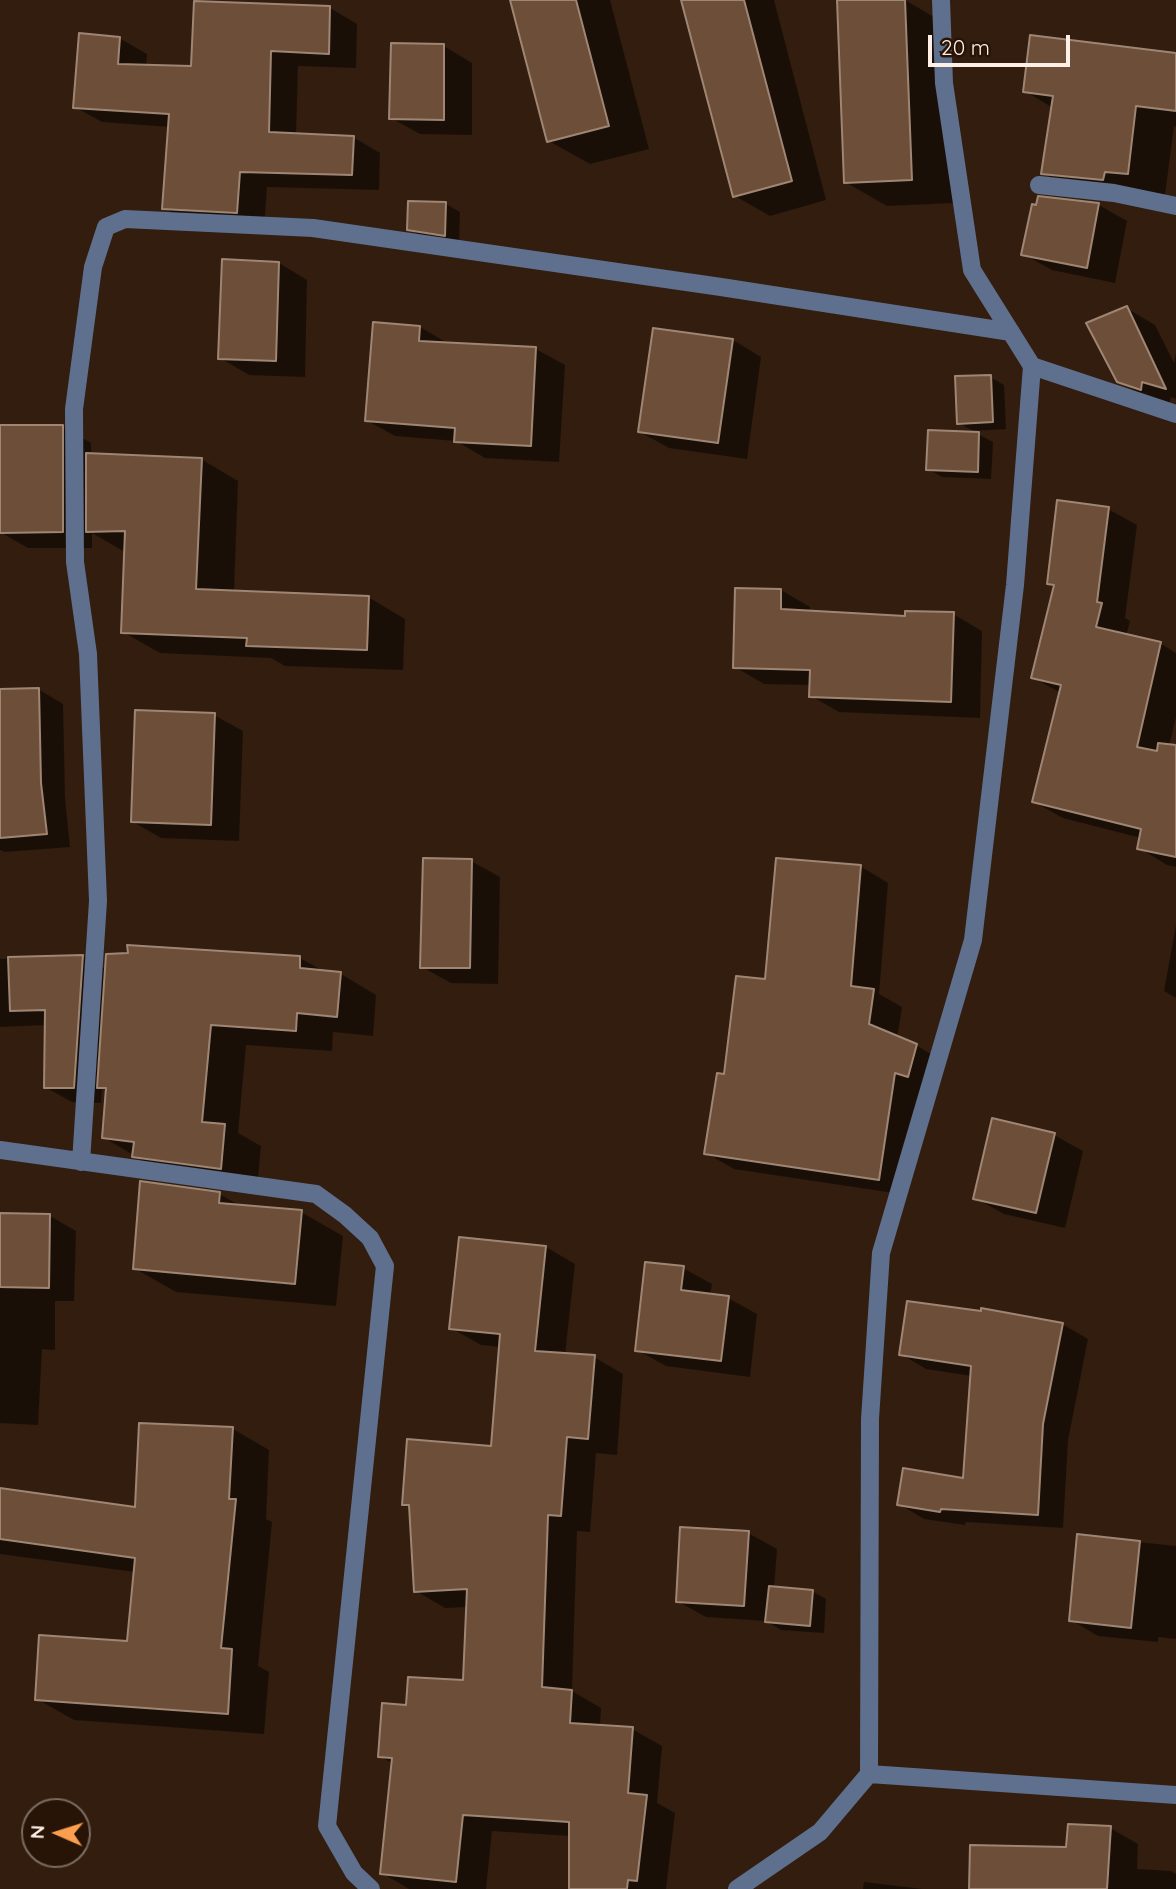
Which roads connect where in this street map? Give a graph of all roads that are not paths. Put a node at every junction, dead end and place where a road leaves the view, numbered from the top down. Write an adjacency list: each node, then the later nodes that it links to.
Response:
1 (941, 0): 4 (street)
2 (1039, 186): 3 (street)
3 (1175, 202)
4 (1011, 332): 5 (street); 8 (street)
5 (1032, 366): 6 (street); 9 (street)
6 (1176, 414)
7 (0, 1150): 8 (street)
8 (81, 1162): 11 (street)
9 (869, 1774): 10 (street); 12 (street)
10 (1176, 1795)
11 (371, 1889)
12 (737, 1889)

